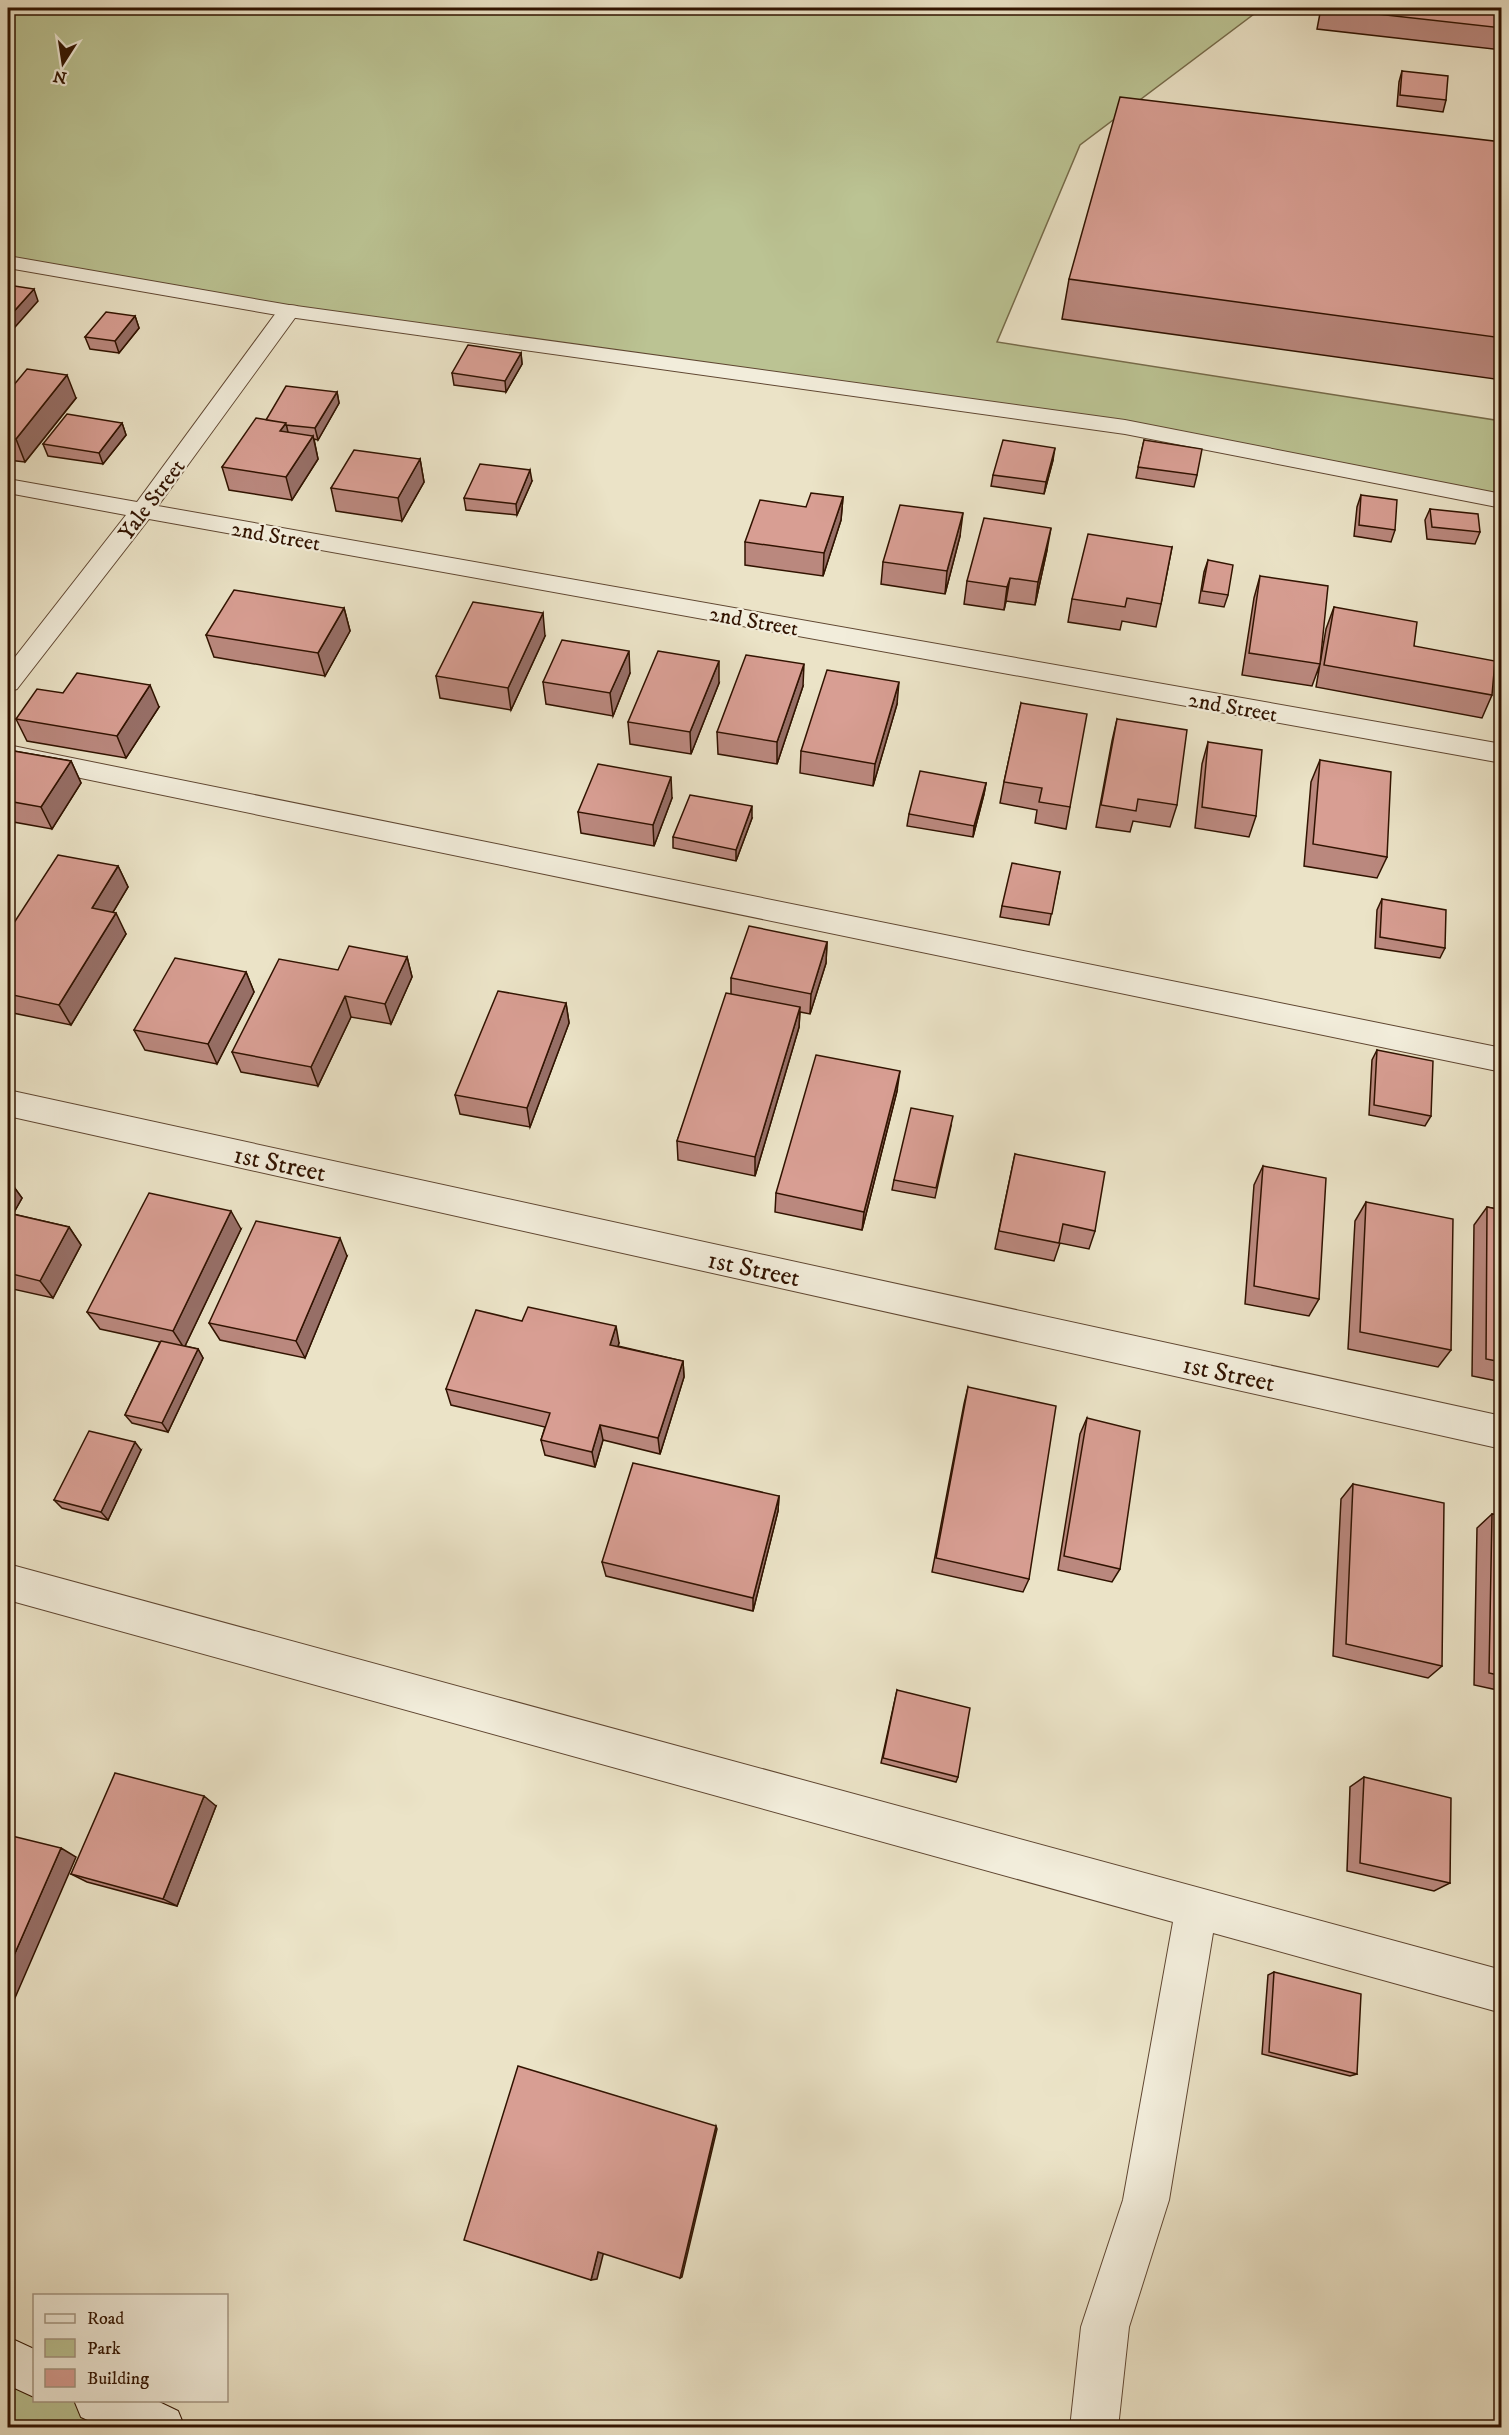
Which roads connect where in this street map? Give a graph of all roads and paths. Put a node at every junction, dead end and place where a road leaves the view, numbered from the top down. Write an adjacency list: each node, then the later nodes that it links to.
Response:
1 (8, 261): 2 (street)
2 (289, 311): 4 (street); 5 (street, Yale Street)
3 (8, 486): 5 (street, 2nd Street)
4 (1502, 501)
5 (142, 512): 6 (street, Yale Street); 8 (street, 2nd Street)
6 (8, 683)
7 (8, 754): 9 (street)
8 (1502, 754)
9 (1502, 1060)
10 (8, 1103): 11 (street, 1st Street)
11 (1502, 1433)
12 (8, 1582): 13 (street)
13 (1196, 1908): 14 (street); 19 (street)
14 (1502, 1992)
15 (8, 2361): 16 (street)
16 (33, 2373)
17 (103, 2402): 18 (street)
18 (161, 2427)
19 (1094, 2427)

